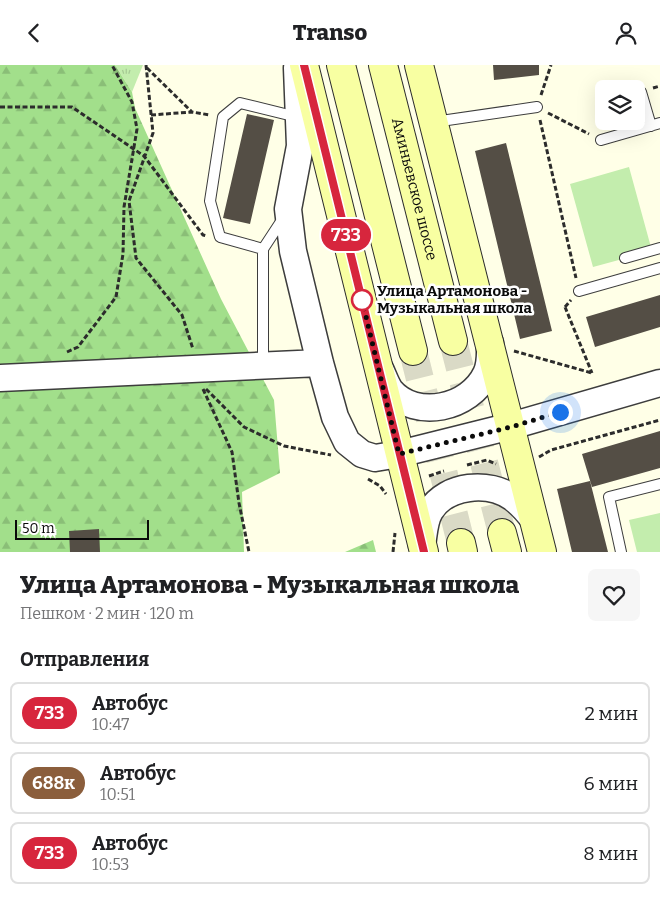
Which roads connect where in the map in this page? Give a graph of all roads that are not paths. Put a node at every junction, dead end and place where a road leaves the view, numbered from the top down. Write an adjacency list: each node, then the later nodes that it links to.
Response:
1 (297, 65): 8 (street)
2 (304, 65): 23 (main road)
3 (341, 65): 20 (main road)
4 (383, 65): 18 (main road, Аминьевское шоссе)
5 (419, 65): 9 (main road)
6 (645, 100): 10 (lane)
7 (537, 107): 9 (lane)
8 (300, 117): 12 (street); 13 (lane)
9 (434, 123): 19 (main road)
10 (656, 124): 11 (lane)
11 (601, 141)
12 (288, 209): 13 (lane); 21 (street)
13 (263, 249): 22 (lane)
14 (660, 249): 15 (lane)
15 (625, 258)
16 (660, 268): 17 (lane)
17 (579, 291)
18 (453, 341)
19 (498, 345): 23 (street); 26 (main road)
20 (413, 351)
21 (320, 363): 22 (street); 27 (street)
22 (263, 367): 24 (street)
23 (379, 368): 27 (main road)
24 (0, 378)
25 (660, 383): 26 (street)
26 (511, 427): 27 (street); 29 (main road)
27 (399, 454): 30 (main road)
28 (660, 484): 32 (lane)
29 (534, 520): 30 (street); 31 (main road)
30 (423, 548)
31 (542, 552)
32 (621, 552)

